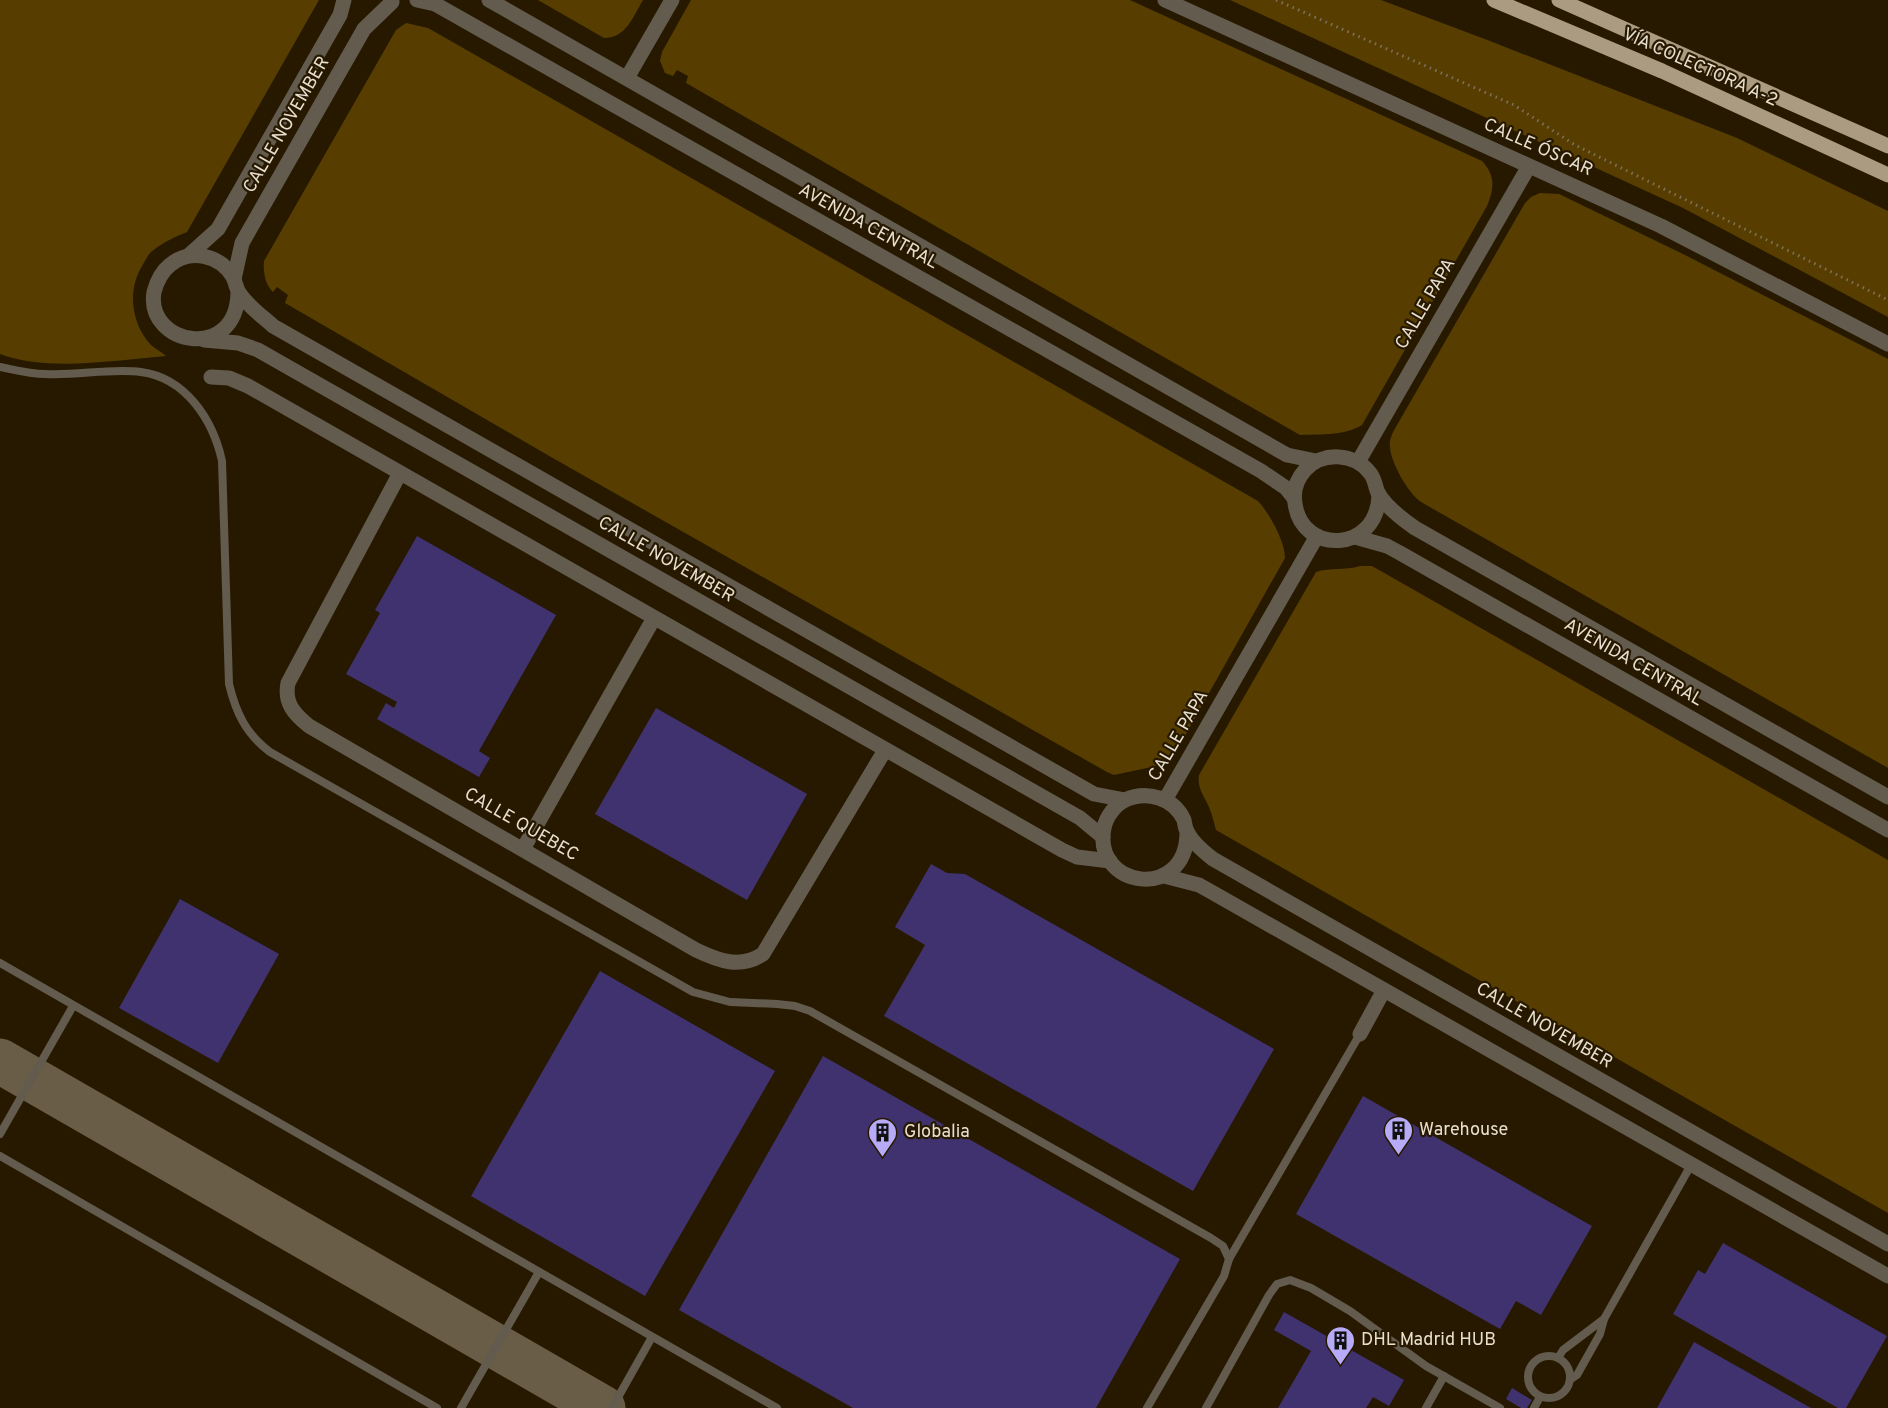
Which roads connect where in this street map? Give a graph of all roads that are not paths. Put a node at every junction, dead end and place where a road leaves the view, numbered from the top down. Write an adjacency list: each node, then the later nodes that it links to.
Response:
1 (344, 0): 14 (street, CALLE NOVEMBER)
2 (375, 0): 9 (street)
3 (417, 0): 24 (street, AVENIDA CENTRAL)
4 (489, 0): 10 (street, AVENIDA CENTRAL)
5 (672, 0): 10 (street)
6 (1165, 0): 12 (street, CALLE ÓSCAR)
7 (1494, 0): 13 (main road, VÍA COLECTORA A-2)
8 (1558, 0): 11 (main road, VÍA COLECTORA A-2)
9 (396, 1): 15 (street, CALLE NOVEMBER)
10 (627, 78): 20 (street, AVENIDA CENTRAL)
11 (1888, 146)
12 (1529, 166): 17 (street, CALLE ÓSCAR); 21 (street, CALLE PAPA)
13 (1888, 175)
14 (189, 255): 15 (street); 16 (street)
15 (236, 286): 16 (street); 30 (street, CALLE NOVEMBER)
16 (201, 339): 34 (street, CALLE NOVEMBER)
17 (1888, 344)
18 (0, 367): 46 (lane)
19 (211, 377): 22 (street)
20 (1316, 461): 21 (street); 24 (street)
21 (1358, 462): 23 (street)
22 (400, 473): 27 (street); 35 (street, CALLE QUEBEC)
23 (1379, 494): 26 (street); 29 (street, AVENIDA CENTRAL)
24 (1294, 498): 25 (street)
25 (1317, 536): 26 (street); 31 (street, CALLE PAPA)
26 (1355, 537): 32 (street, AVENIDA CENTRAL)
27 (654, 618): 28 (street); 35 (street)
28 (885, 750): 35 (street, CALLE QUEBEC); 36 (street)
29 (1888, 797)
30 (1125, 800): 31 (street); 34 (street)
31 (1165, 800): 33 (street)
32 (1888, 830)
33 (1187, 833): 37 (street); 45 (street, CALLE NOVEMBER)
34 (1103, 837): 36 (street)
35 (523, 849)
36 (1110, 861): 37 (street)
37 (1164, 876): 39 (street)
38 (0, 963): 40 (lane)
39 (1384, 990): 41 (street); 44 (street)
40 (73, 1006): 42 (lane); 47 (lane)
41 (1360, 1034): 46 (lane)
42 (0, 1134)
43 (0, 1156): 57 (lane)
44 (1691, 1165): 48 (street); 49 (lane)
45 (1888, 1244)
46 (1230, 1259): 61 (lane)
47 (539, 1272): 50 (lane); 58 (lane)
48 (1888, 1276)
49 (1604, 1319): 51 (lane); 53 (lane)
50 (652, 1337): 59 (lane); 60 (lane)
51 (1558, 1358): 53 (lane); 54 (lane)
52 (1444, 1376): 56 (lane); 62 (lane); 63 (lane)
53 (1571, 1379): 55 (lane)
54 (1540, 1397): 55 (lane); 64 (lane)
55 (1556, 1398): 65 (lane)
56 (1495, 1407)
57 (437, 1408)
58 (461, 1408)
59 (612, 1408)
60 (777, 1408)
61 (1147, 1408)
62 (1206, 1408)
63 (1426, 1408)
64 (1534, 1408)
65 (1557, 1408)

